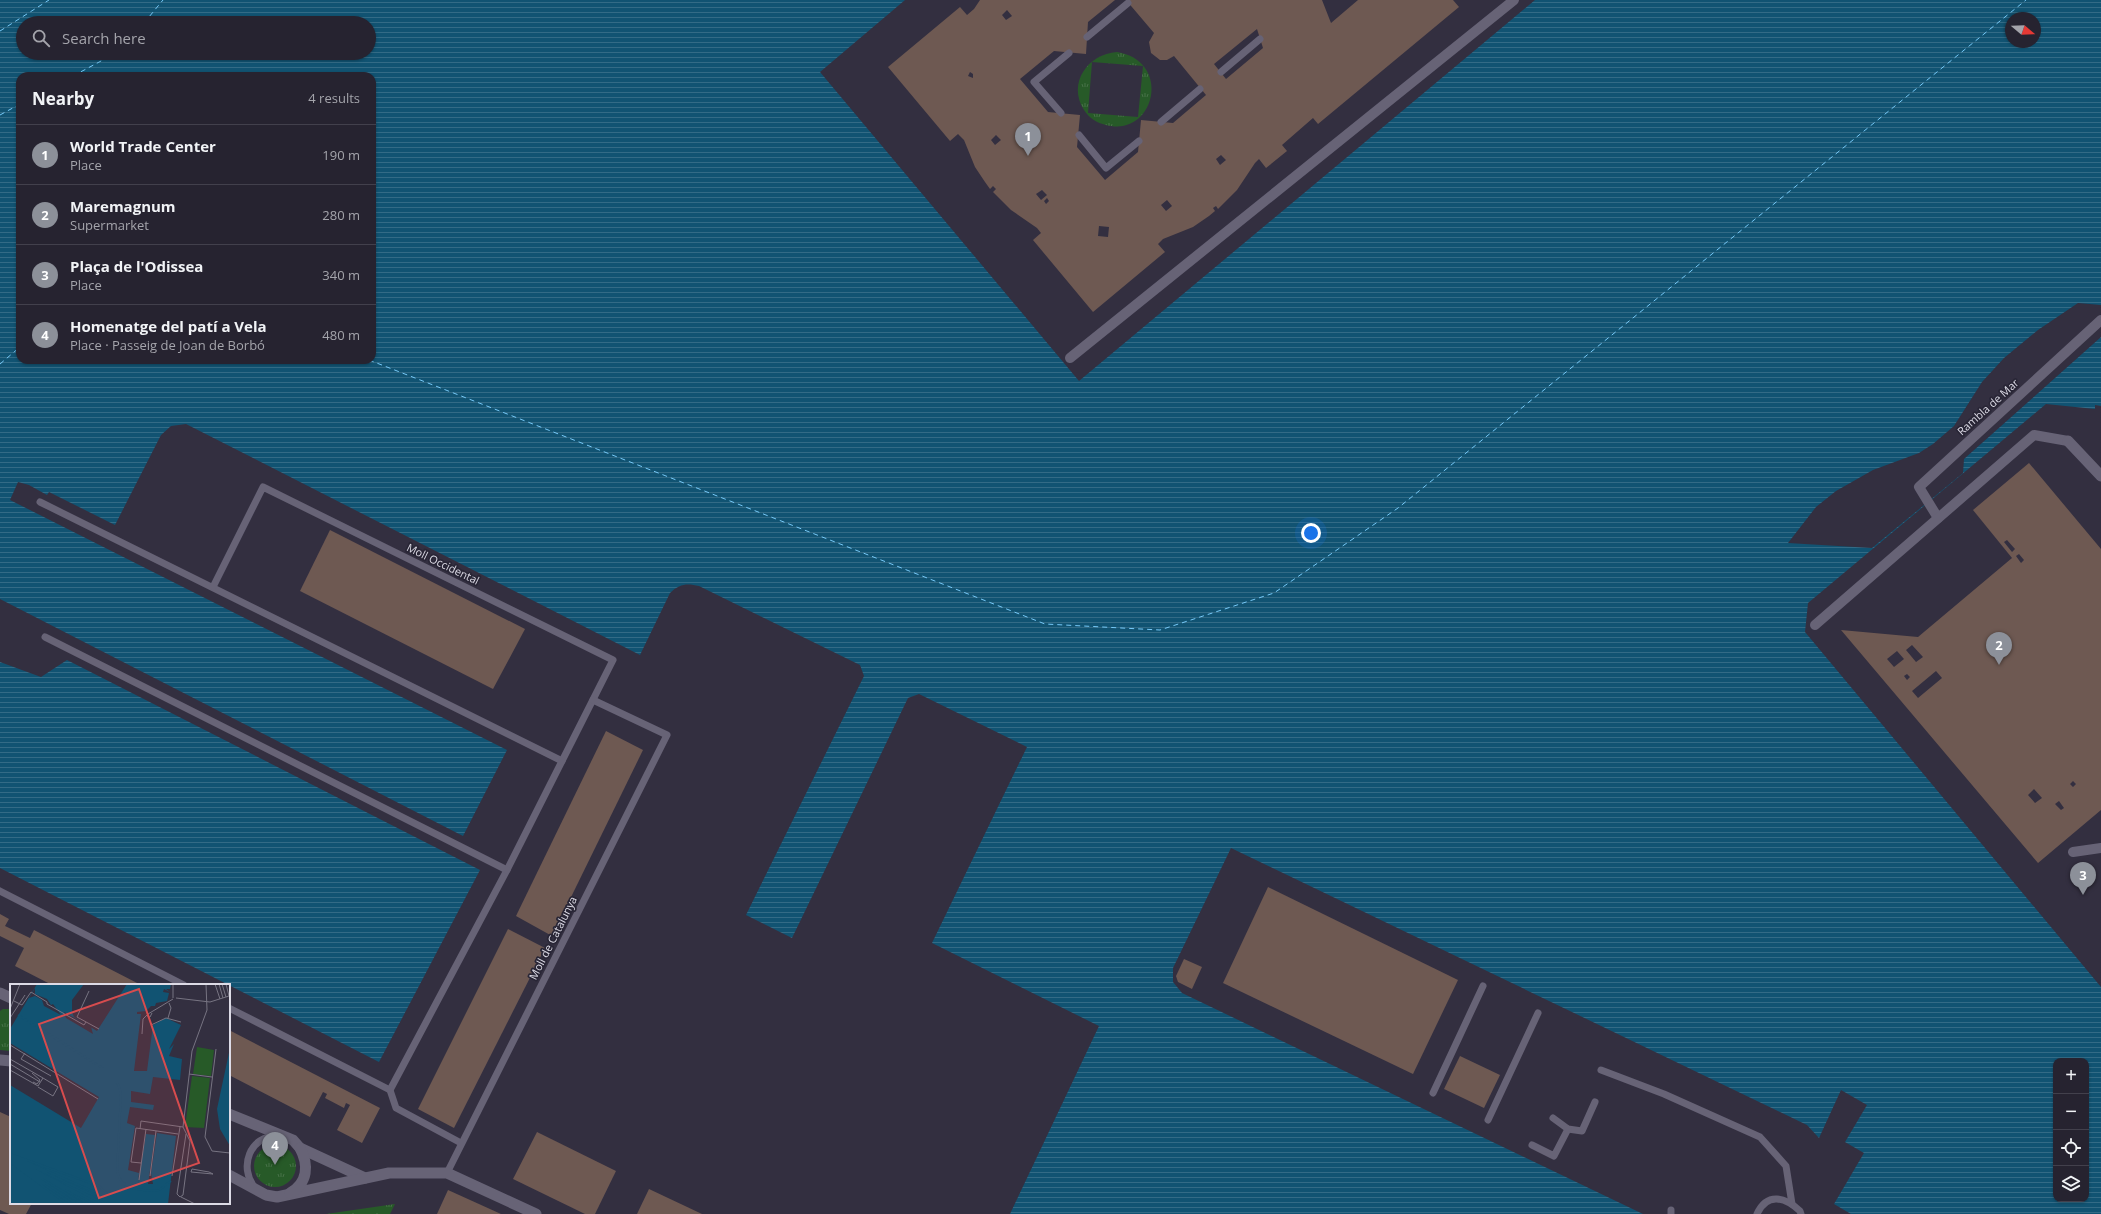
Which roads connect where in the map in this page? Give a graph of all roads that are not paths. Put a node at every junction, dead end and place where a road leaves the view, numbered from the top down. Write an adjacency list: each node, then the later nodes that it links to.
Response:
1 (1514, 0): 13 (street)
2 (1128, 3): 3 (lane)
3 (1087, 37)
4 (1260, 39): 6 (lane)
5 (1069, 53): 8 (lane)
6 (1221, 72)
7 (1200, 89): 9 (lane)
8 (1061, 113)
9 (1161, 122)
10 (1079, 135): 11 (lane)
11 (1139, 141)
12 (2101, 320): 17 (street, Rambla de Mar)
13 (1070, 358)
14 (2068, 441): 15 (street); 17 (street)
15 (2101, 476)
16 (40, 502): 18 (lane)
17 (1938, 518): 19 (street)
18 (213, 587): 21 (lane, Moll Occidental); 22 (lane)
19 (1815, 625)
20 (45, 637): 25 (lane)
21 (593, 700): 22 (lane); 44 (lane, Moll de Catalunya)
22 (562, 761): 25 (lane)
23 (2101, 848): 24 (street)
24 (2073, 852)
25 (507, 870): 36 (lane)
26 (0, 891): 27 (lane)
27 (182, 984)
28 (1483, 986): 37 (lane)
29 (0, 993): 30 (street)
30 (10, 998)
31 (10, 999): 32 (street)
32 (0, 1000)
33 (230, 1009): 36 (lane)
34 (1538, 1013): 41 (lane)
35 (1601, 1070): 52 (lane)
36 (390, 1090): 44 (lane)
37 (1432, 1093)
38 (1595, 1102): 42 (lane)
39 (230, 1114): 43 (street)
40 (1553, 1118): 42 (lane)
41 (1488, 1120)
42 (1568, 1128): 45 (lane)
43 (282, 1136): 46 (street); 50 (lane)
44 (461, 1144): 47 (lane, Moll de Catalunya)
45 (1532, 1145)
46 (300, 1148): 49 (street); 51 (street)
47 (447, 1173): 49 (street); 53 (street)
48 (230, 1176): 50 (street)
49 (365, 1178): 51 (street)
50 (257, 1190): 51 (street)
51 (288, 1194)
52 (1792, 1204): 54 (lane); 55 (lane)
53 (536, 1214)
54 (1757, 1214)
55 (1801, 1214)

